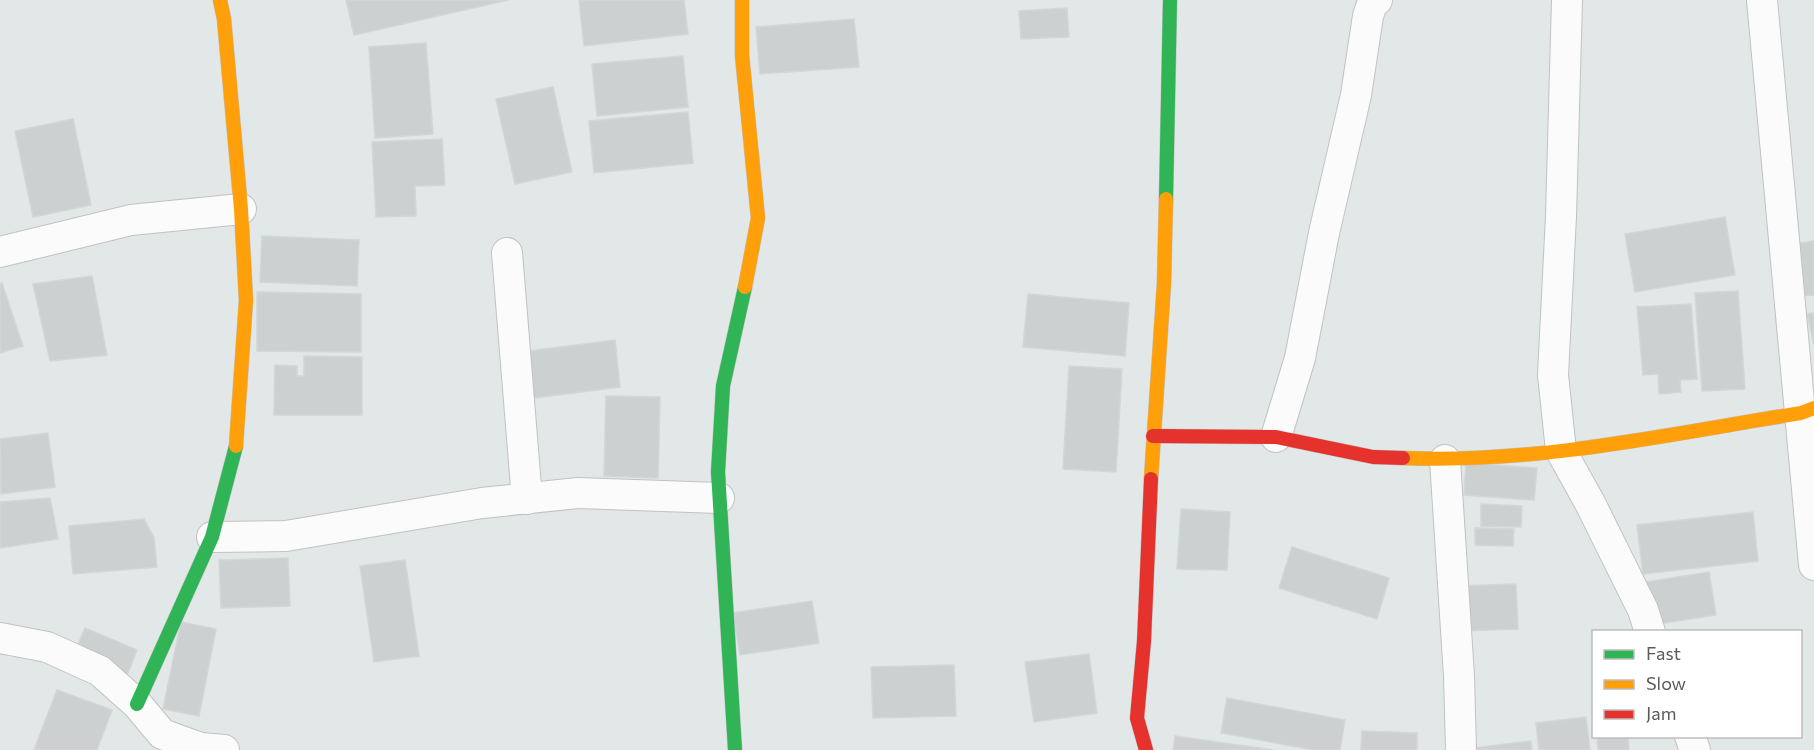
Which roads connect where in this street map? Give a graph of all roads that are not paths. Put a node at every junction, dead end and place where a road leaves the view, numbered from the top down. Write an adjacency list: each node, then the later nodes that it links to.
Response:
1 (220, 0): 7 (street)
2 (742, 0): 15 (street)
3 (1170, 0): 11 (street)
4 (1377, 0): 12 (street)
5 (1566, 0): 13 (street)
6 (1762, 0): 10 (street)
7 (241, 209): 8 (street); 17 (street)
8 (0, 252)
9 (507, 253): 16 (street)
10 (1807, 411): 13 (street); 18 (street)
11 (1153, 436): 12 (street); 24 (street)
12 (1276, 437): 14 (street)
13 (1561, 451): 14 (street); 19 (street)
14 (1445, 460): 25 (street)
15 (719, 498): 16 (street); 23 (street)
16 (527, 499): 17 (street)
17 (212, 537): 21 (street)
18 (1814, 565)
19 (1649, 630)
20 (0, 638): 21 (street)
21 (137, 704): 22 (street)
22 (224, 750)
23 (735, 750)
24 (1146, 750)
25 (1461, 750)

